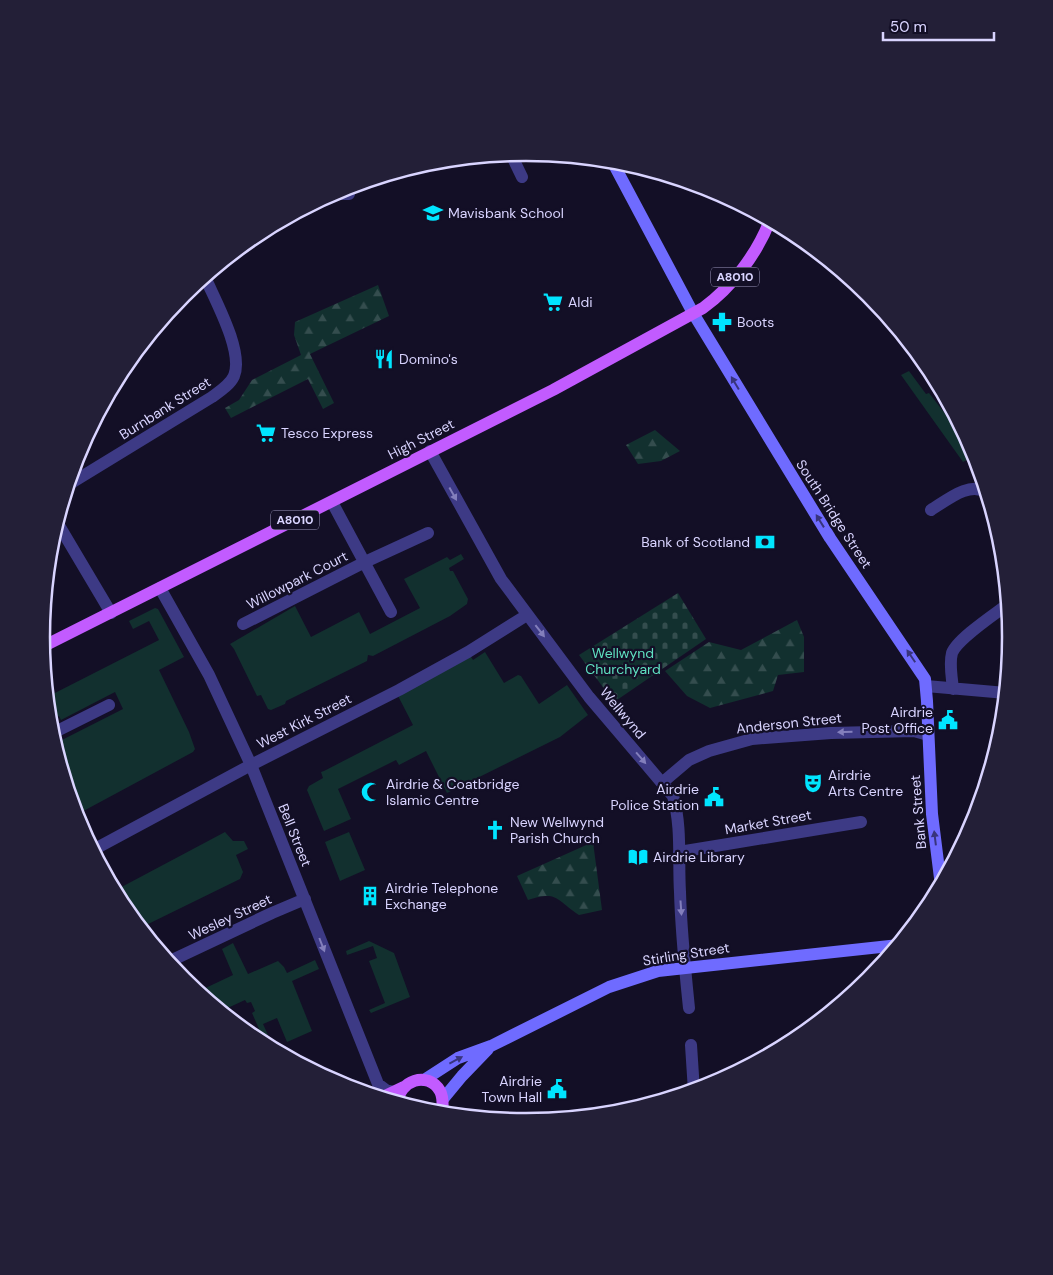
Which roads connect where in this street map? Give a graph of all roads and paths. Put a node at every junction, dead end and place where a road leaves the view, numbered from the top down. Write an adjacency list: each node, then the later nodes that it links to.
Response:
1 (515, 161): 3 (street)
2 (617, 170): 6 (main road, South Bridge Street)
3 (522, 177)
4 (767, 226): 6 (main road, A8010)
5 (208, 283): 8 (street, Burnbank Street)
6 (693, 313): 7 (main road, High Street / A8010); 22 (main road, South Bridge Street, one-way to 6)
7 (430, 451): 10 (main road, High Street / A8010); 19 (street, Wellwynd, one-way to 19)
8 (77, 479)
9 (980, 491): 11 (street)
10 (332, 502): 14 (street, Willowpark Court); 15 (main road, High Street / A8010)
11 (931, 510)
12 (62, 531): 18 (street)
13 (428, 533): 14 (street, Willowpark Court)
14 (365, 562): 17 (street, Willowpark Court); 20 (street, Willowpark Court)
15 (160, 588): 18 (main road, A8010); 28 (street, Bell Street)
16 (1002, 609): 23 (street)
17 (391, 612)
18 (111, 613): 21 (main road, A8010)
19 (527, 615): 28 (street, West Kirk Street); 29 (street, Wellwynd, one-way to 29)
20 (243, 624)
21 (50, 643)
22 (926, 686): 23 (street); 27 (main road, South Bridge Street)
23 (953, 689): 24 (street)
24 (1000, 693)
25 (109, 705): 26 (street)
26 (59, 730)
27 (928, 736): 29 (street, Anderson Street, one-way to 29); 33 (main road, Bank Street, one-way to 27)
28 (250, 765): 31 (street, West Kirk Street); 34 (street, Bell Street)
29 (663, 782): 32 (street, Wellwynd)
30 (861, 822): 32 (street, Market Street)
31 (99, 847)
32 (680, 852): 37 (street, Wellwynd, one-way to 37)
33 (940, 875)
34 (305, 899): 36 (street, Wesley Street); 43 (street, Bell Street, one-way to 43)
35 (890, 946): 37 (main road, Stirling Street)
36 (175, 959)
37 (684, 967): 38 (street, Wellwynd); 40 (main road, Stirling Street)
38 (689, 1008)
39 (691, 1045): 42 (street)
40 (491, 1046): 41 (main road, Stirling Street, one-way to 40); 45 (main road, Stirling Street)
41 (424, 1080): 43 (main road); 44 (main road)
42 (694, 1084)
43 (398, 1094)
44 (442, 1106)
45 (443, 1107)

